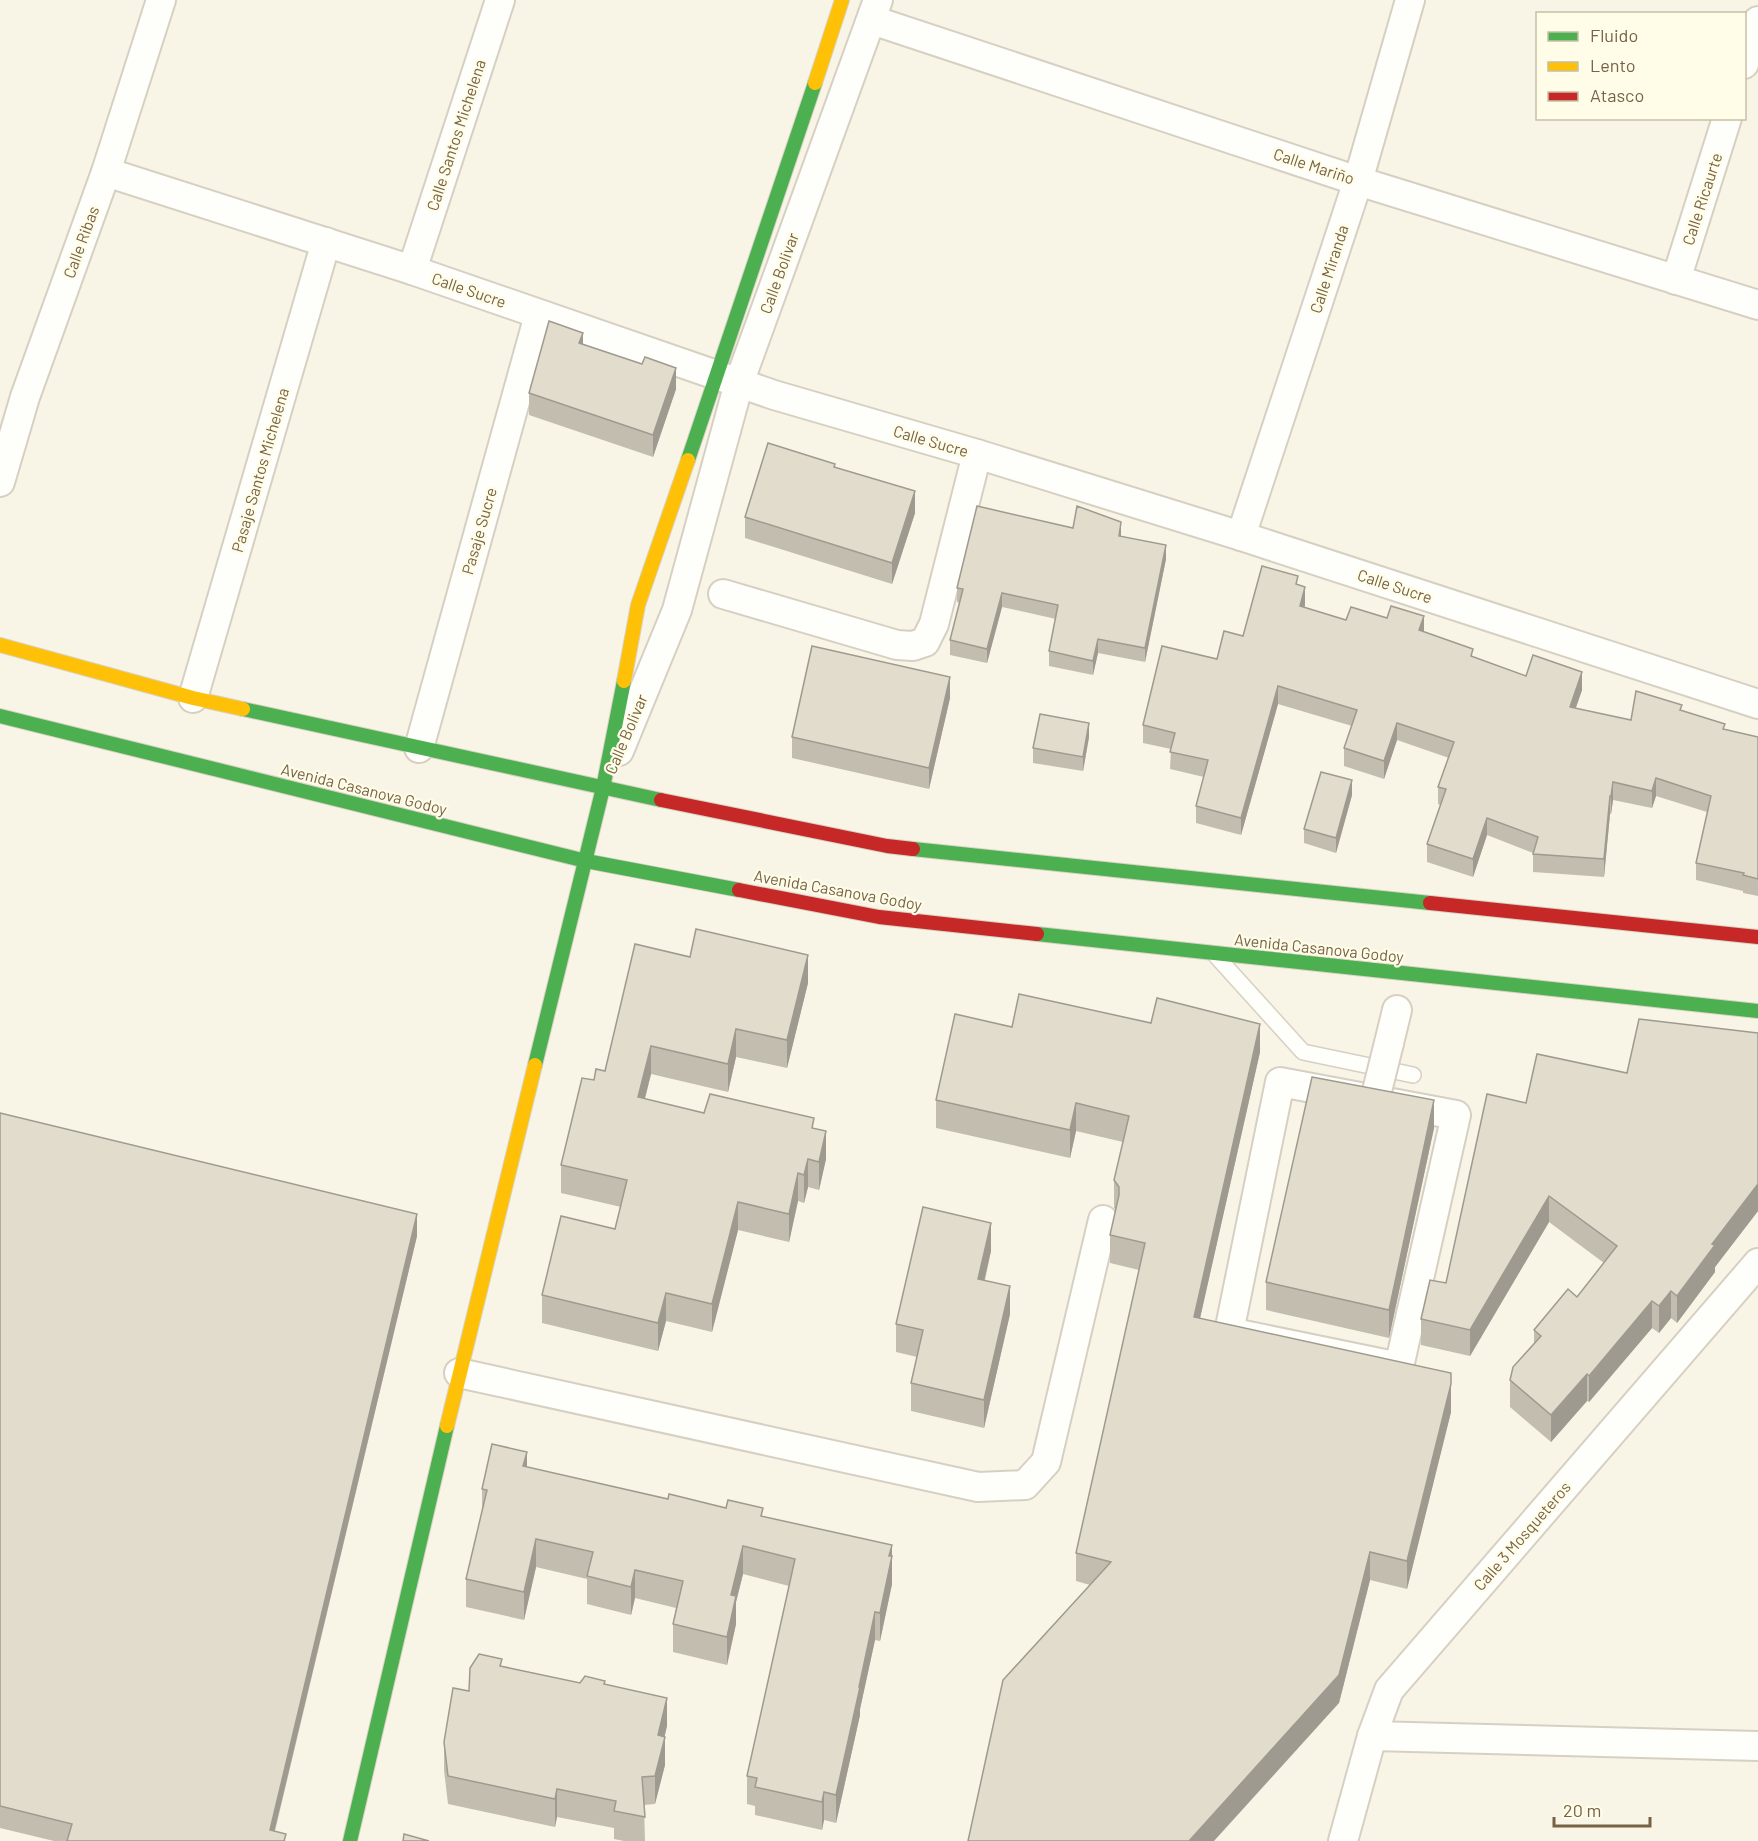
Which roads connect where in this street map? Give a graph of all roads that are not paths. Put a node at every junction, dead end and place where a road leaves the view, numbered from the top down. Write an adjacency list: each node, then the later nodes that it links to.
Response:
1 (160, 0): 9 (street, Calle Ribas)
2 (500, 0): 12 (street, Calle Santos Michelena)
3 (842, 0): 16 (street, Calle Bolivar)
4 (1410, 0): 10 (street, Calle Miranda)
5 (875, 10): 10 (street, Calle Mariño); 16 (street, Calle Bolivar)
6 (1758, 21): 7 (street)
7 (1746, 58)
8 (1726, 120): 13 (street, Calle Ricaurte)
9 (106, 172): 11 (street, Calle Sucre); 17 (street, Calle Ribas)
10 (1358, 181): 13 (street, Calle Mariño); 20 (street, Calle Miranda)
11 (326, 242): 12 (street, Calle Sucre); 23 (street, Pasaje Santos Michelena)
12 (412, 270): 15 (street, Calle Sucre)
13 (1676, 280): 14 (street, Calle Mariño)
14 (1758, 305)
15 (539, 315): 16 (street, Calle Sucre); 26 (street, Pasaje Sucre)
16 (728, 380): 18 (street, Calle Sucre); 27 (street, Calle Bolivar); 27 (street, Calle Bolivar)
17 (13, 394): 19 (street, Calle Ribas)
18 (977, 454): 20 (street, Calle Sucre); 21 (street)
19 (0, 482)
20 (1241, 536): 24 (street, Calle Sucre)
21 (723, 594)
22 (0, 645): 23 (street)
23 (193, 698): 26 (street)
24 (1758, 704)
25 (0, 716): 28 (street, Avenida Casanova Godoy)
26 (419, 748): 27 (street)
27 (603, 788): 28 (street); 29 (street)
28 (586, 861): 30 (street, Avenida Casanova Godoy); 37 (street)
29 (1758, 937)
30 (1214, 953): 32 (street, Avenida Casanova Godoy); 33 (lane)
31 (1397, 1010): 34 (street, bridge)
32 (1758, 1011)
33 (1413, 1075)
34 (1375, 1097): 34 (street)
35 (1103, 1220): 37 (street)
36 (1758, 1263): 38 (street, Calle 3 Mosqueteros)
37 (459, 1373): 40 (street)
38 (1372, 1736): 39 (street); 41 (street, Calle 3 Mosqueteros)
39 (1758, 1746)
40 (350, 1841)
41 (1343, 1841)

